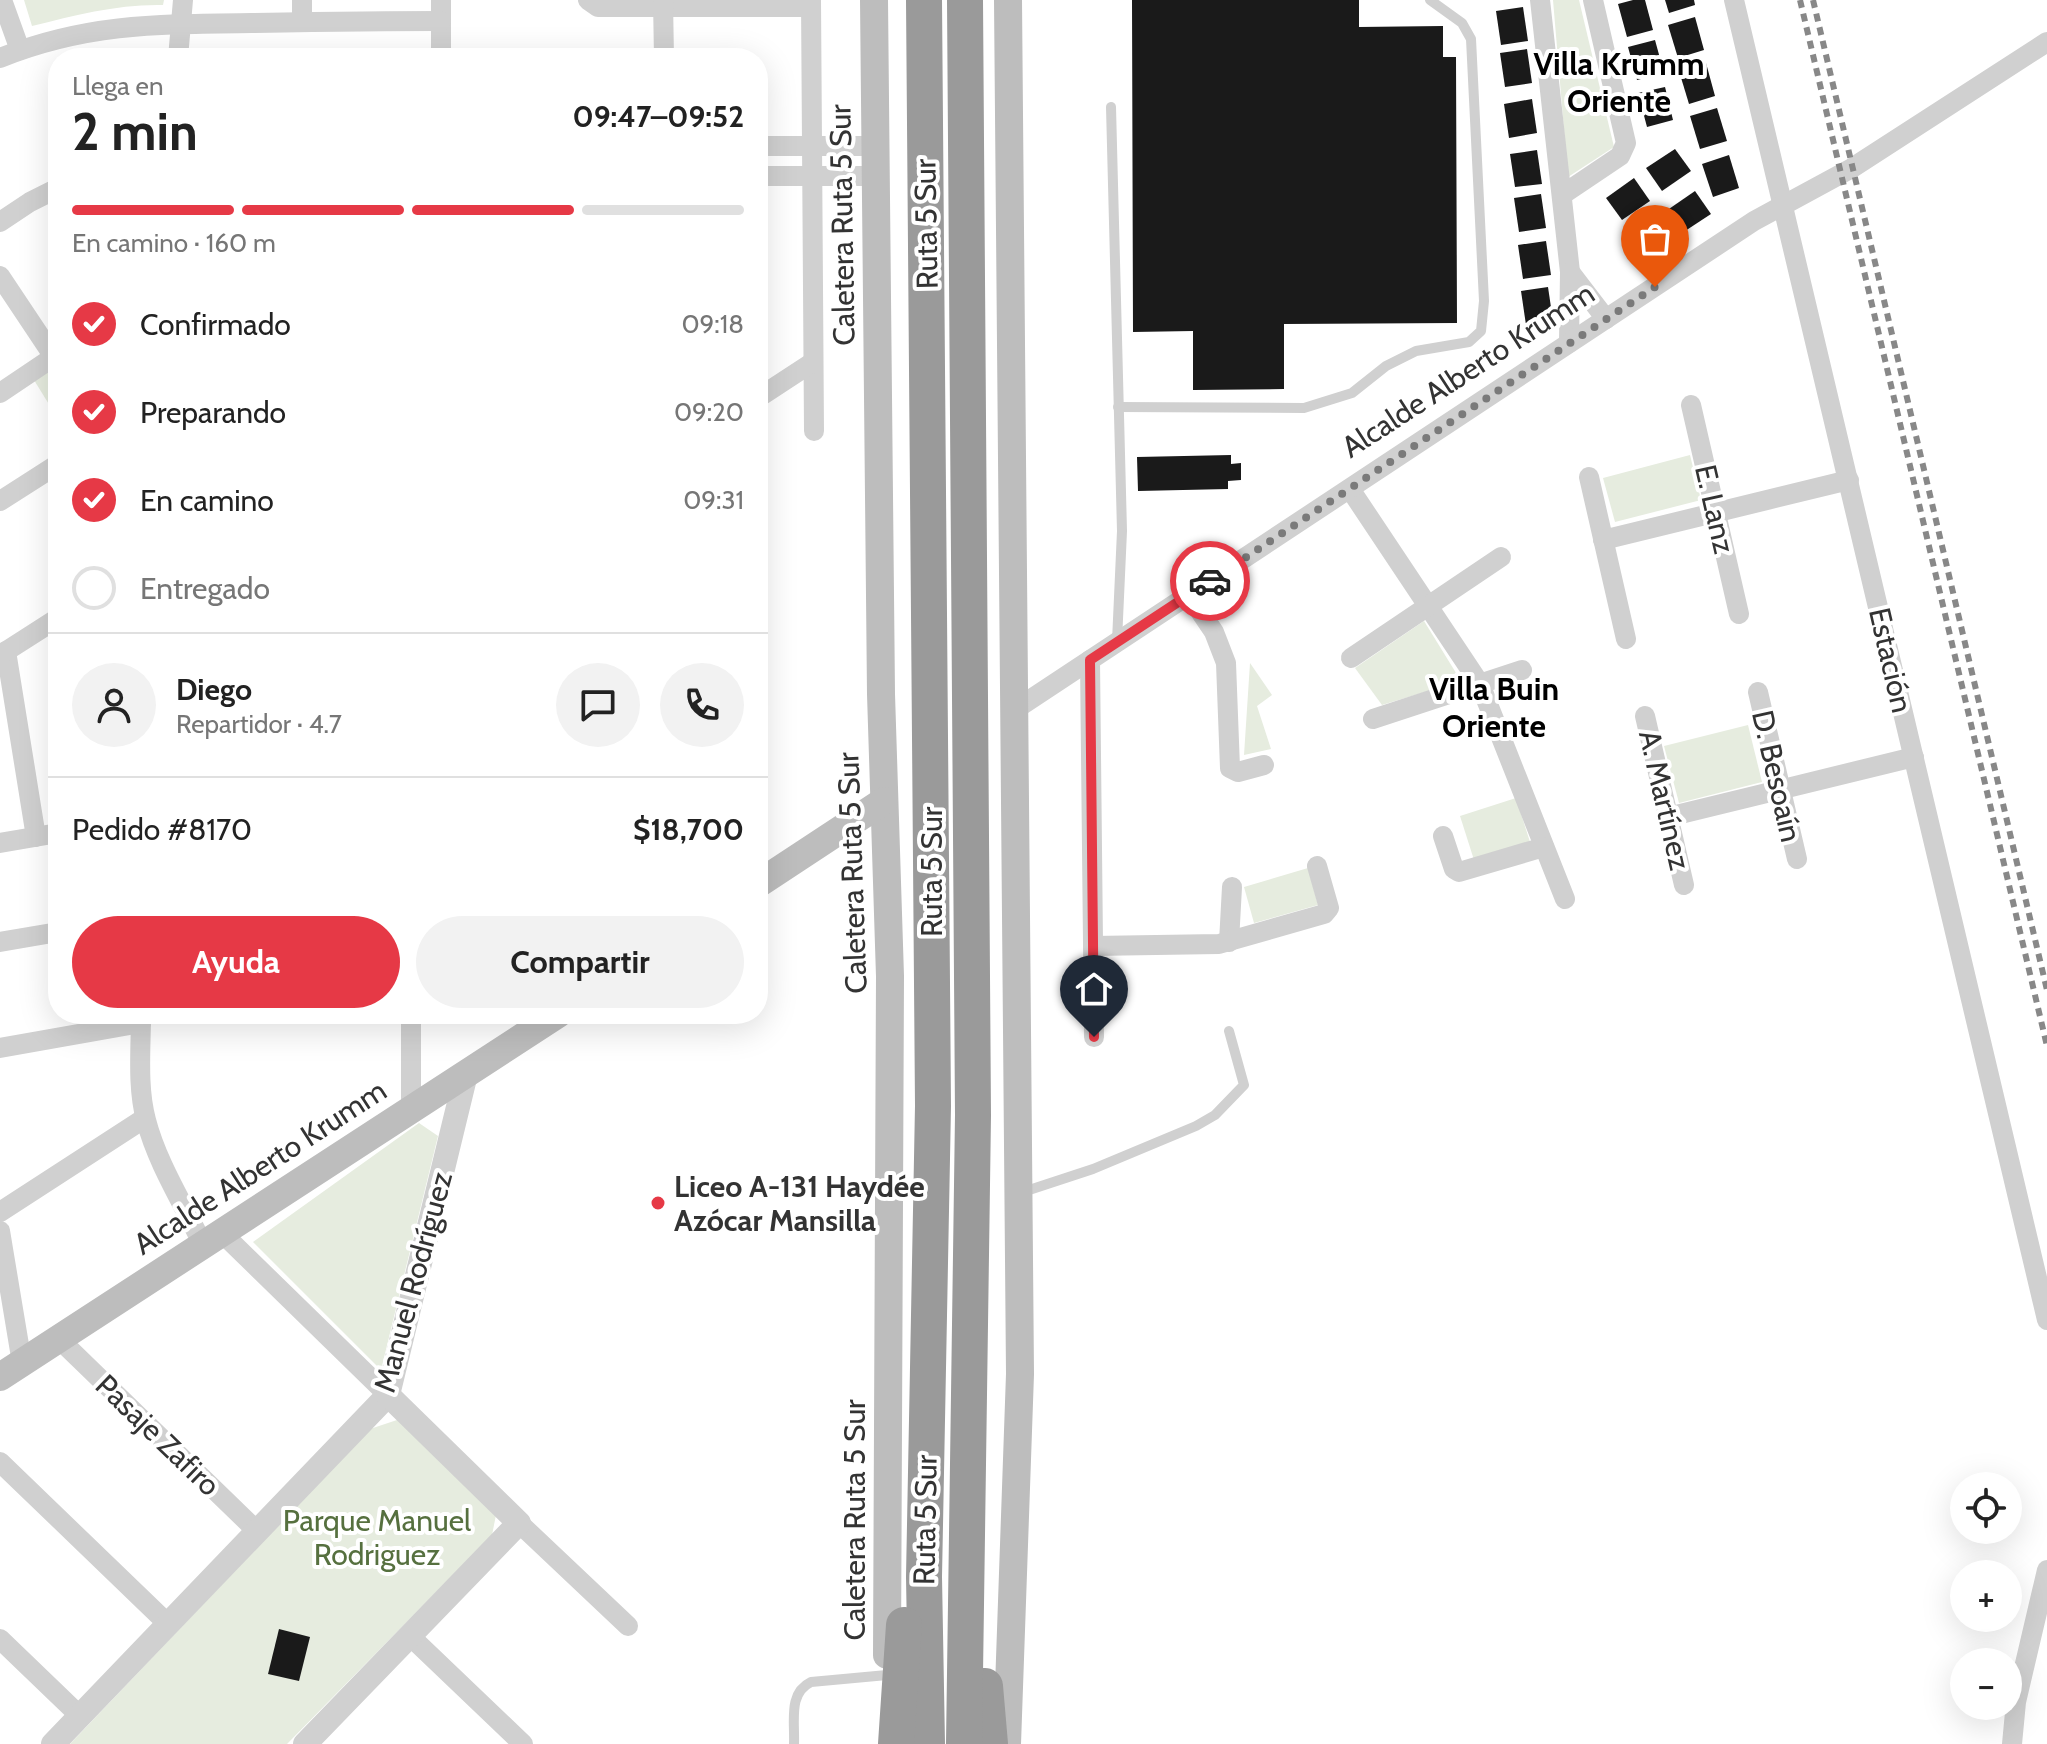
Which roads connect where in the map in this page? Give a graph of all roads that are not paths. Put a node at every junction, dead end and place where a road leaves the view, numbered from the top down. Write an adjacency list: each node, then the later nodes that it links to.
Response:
1 (2, 0): 22 (street)
2 (183, 0): 17 (street)
3 (302, 0): 16 (street)
4 (874, 0): 27 (main road, Caletera Ruta 5 Sur)
5 (924, 0): 105 (highway, Ruta 5 Sur)
6 (965, 0): 110 (highway, Ruta 5 Sur)
7 (1008, 0): 67 (main road)
8 (1430, 0): 45 (lane)
9 (1540, 0): 32 (street)
10 (1593, 0): 32 (street)
11 (1734, 0): 33 (street, Estación)
12 (589, 1): 14 (street)
13 (811, 3): 14 (street); 26 (street)
14 (663, 4): 21 (street)
15 (441, 10): 16 (street); 20 (street)
16 (302, 22): 17 (street)
17 (181, 23): 19 (street); 22 (street)
18 (2047, 42): 33 (street, Alcalde Alberto Krumm)
19 (179, 48)
20 (441, 48)
21 (664, 48)
22 (20, 50): 23 (street)
23 (0, 58)
24 (1111, 107): 45 (lane)
25 (768, 146): 26 (street)
26 (812, 146): 27 (street); 29 (street)
27 (875, 146): 30 (main road, Caletera Ruta 5 Sur)
28 (768, 176): 29 (street)
29 (812, 176): 30 (street); 41 (street)
30 (876, 176): 73 (main road, Caletera Ruta 5 Sur)
31 (48, 194): 34 (street)
32 (1562, 195): 35 (street)
33 (1783, 206): 37 (street, Alcalde Alberto Krumm); 49 (street, Estación)
34 (0, 222)
35 (1570, 272): 37 (street); 38 (street)
36 (0, 276): 39 (street)
37 (1606, 319): 38 (street, Alcalde Alberto Krumm)
38 (1569, 343): 50 (street, Alcalde Alberto Krumm)
39 (48, 345)
40 (48, 361): 43 (street)
41 (813, 362): 42 (street); 46 (street)
42 (768, 391)
43 (0, 393)
44 (1691, 405): 52 (street, E. Lanz)
45 (1118, 407): 60 (lane)
46 (814, 431)
47 (48, 470): 51 (street)
48 (1589, 477): 53 (street)
49 (1849, 480): 52 (street); 70 (street, Estación)
50 (1350, 489): 55 (street, Alcalde Alberto Krumm); 56 (street)
51 (0, 501)
52 (1715, 513): 53 (street); 57 (street, E. Lanz)
53 (1603, 540): 59 (street)
54 (1501, 557): 56 (street)
55 (1189, 595): 60 (street, Alcalde Alberto Krumm); 71 (street)
56 (1428, 606): 62 (street); 65 (street)
57 (1739, 614)
58 (48, 624): 61 (street)
59 (1626, 639)
60 (1117, 643): 63 (street, Alcalde Alberto Krumm)
61 (3, 653): 77 (street)
62 (1351, 658)
63 (1090, 660): 67 (street, Alcalde Alberto Krumm); 89 (street)
64 (1522, 670): 65 (street)
65 (1480, 684): 69 (street); 79 (street)
66 (1758, 692): 72 (street, D. Besoaín)
67 (1013, 711): 100 (main road)
68 (1645, 716): 74 (street, A. Martínez)
69 (1373, 719)
70 (1914, 757): 72 (street); 104 (street, Estación)
71 (1264, 765)
72 (1781, 790): 74 (street); 80 (street, D. Besoaín)
73 (884, 801): 82 (main road); 118 (main road, Caletera Ruta 5 Sur)
74 (1668, 817): 83 (street, A. Martínez)
75 (48, 835): 77 (street)
76 (1443, 836): 79 (street)
77 (36, 837): 78 (street)
78 (0, 843)
79 (1544, 847): 85 (street)
80 (1797, 859)
81 (1317, 866): 88 (street)
82 (768, 877)
83 (1684, 885)
84 (1232, 887): 88 (street)
85 (1565, 899)
86 (48, 934): 87 (street)
87 (0, 942)
88 (1229, 942): 89 (street)
89 (1093, 946): 95 (street)
90 (117, 1024): 96 (street)
91 (141, 1024): 99 (street)
92 (411, 1024): 98 (street)
93 (543, 1024): 97 (main road, Alcalde Alberto Krumm)
94 (1229, 1031): 100 (lane)
95 (1094, 1037)
96 (0, 1048)
97 (466, 1074): 98 (main road, Alcalde Alberto Krumm); 108 (street, Manuel Rodríguez)
98 (411, 1109): 103 (main road, Alcalde Alberto Krumm)
99 (145, 1118): 101 (street); 103 (street)
100 (1018, 1193): 128 (main road)
101 (0, 1212)
102 (0, 1231): 107 (street)
103 (212, 1239): 106 (main road, Alcalde Alberto Krumm); 108 (street)
104 (2047, 1320)
105 (929, 1333): 124 (highway); 125 (highway, Ruta 5 Sur)
106 (59, 1339): 107 (main road, Alcalde Alberto Krumm); 112 (street, Pasaje Zafiro)
107 (11, 1370)
108 (388, 1395): 111 (street); 112 (street, Manuel Rodríguez)
109 (0, 1462): 114 (street)
110 (967, 1508): 126 (highway, Ruta 5 Sur); 127 (highway)
111 (519, 1523): 115 (street); 116 (street)
112 (258, 1532): 114 (street, Manuel Rodríguez)
113 (2047, 1570): 129 (street)
114 (168, 1624): 119 (street, Manuel Rodríguez)
115 (628, 1626)
116 (410, 1636): 120 (street); 122 (street)
117 (0, 1639): 119 (street)
118 (887, 1675): 123 (lane); 124 (main road, Caletera Ruta 5 Sur)
119 (80, 1716): 121 (street, Manuel Rodríguez)
120 (307, 1743)
121 (53, 1744)
122 (523, 1744)
123 (794, 1744)
124 (894, 1744)
125 (927, 1744)
126 (964, 1744)
127 (990, 1744)
128 (1007, 1744)
129 (2012, 1744)

